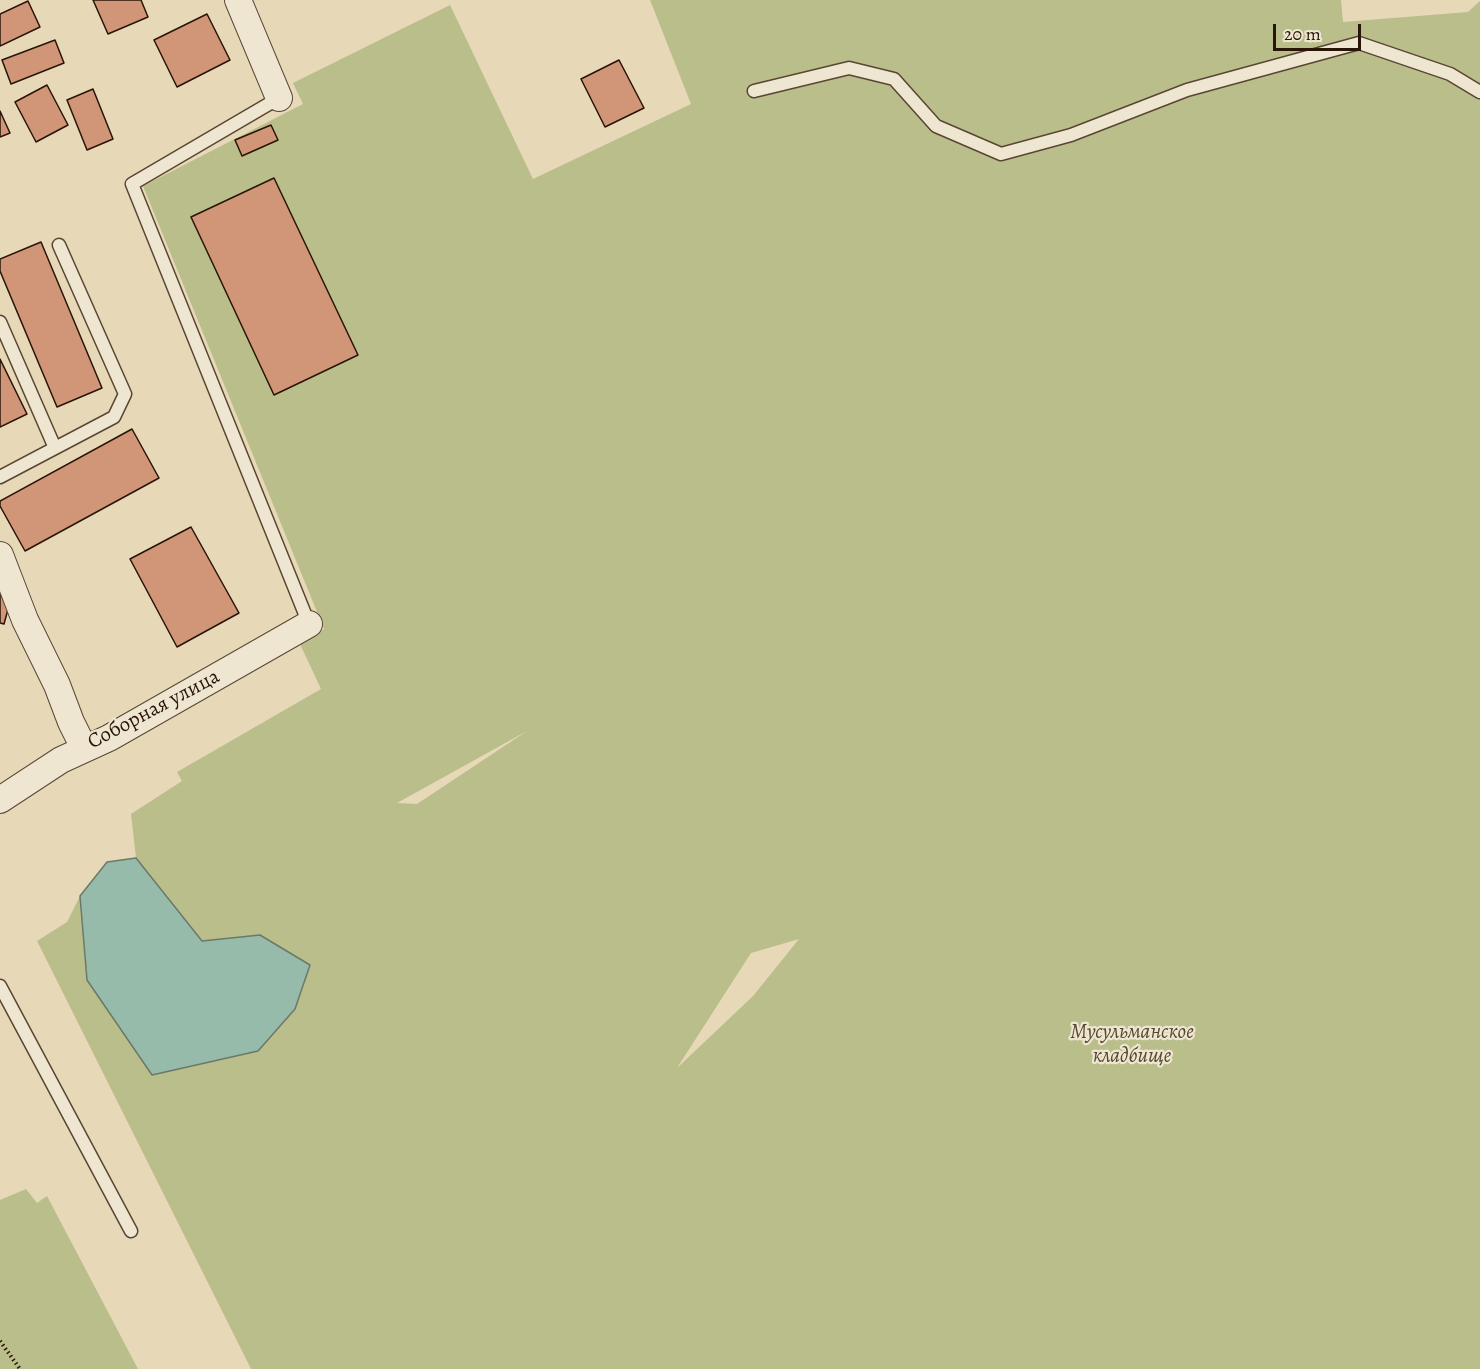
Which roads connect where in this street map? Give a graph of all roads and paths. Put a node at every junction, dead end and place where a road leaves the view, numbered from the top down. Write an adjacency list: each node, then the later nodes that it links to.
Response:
1 (238, 0): 4 (street)
2 (754, 91): 3 (lane)
3 (1480, 92)
4 (279, 98): 10 (lane)
5 (58, 245): 7 (lane)
6 (0, 322): 7 (lane)
7 (55, 448): 8 (lane)
8 (0, 477)
9 (0, 555): 11 (street)
10 (309, 624): 11 (street, Соборная улица)
11 (84, 748): 12 (street, Соборная улица)
12 (0, 800)
13 (0, 986): 14 (lane)
14 (131, 1231)
15 (0, 1341): 16 (path)
16 (21, 1369)

